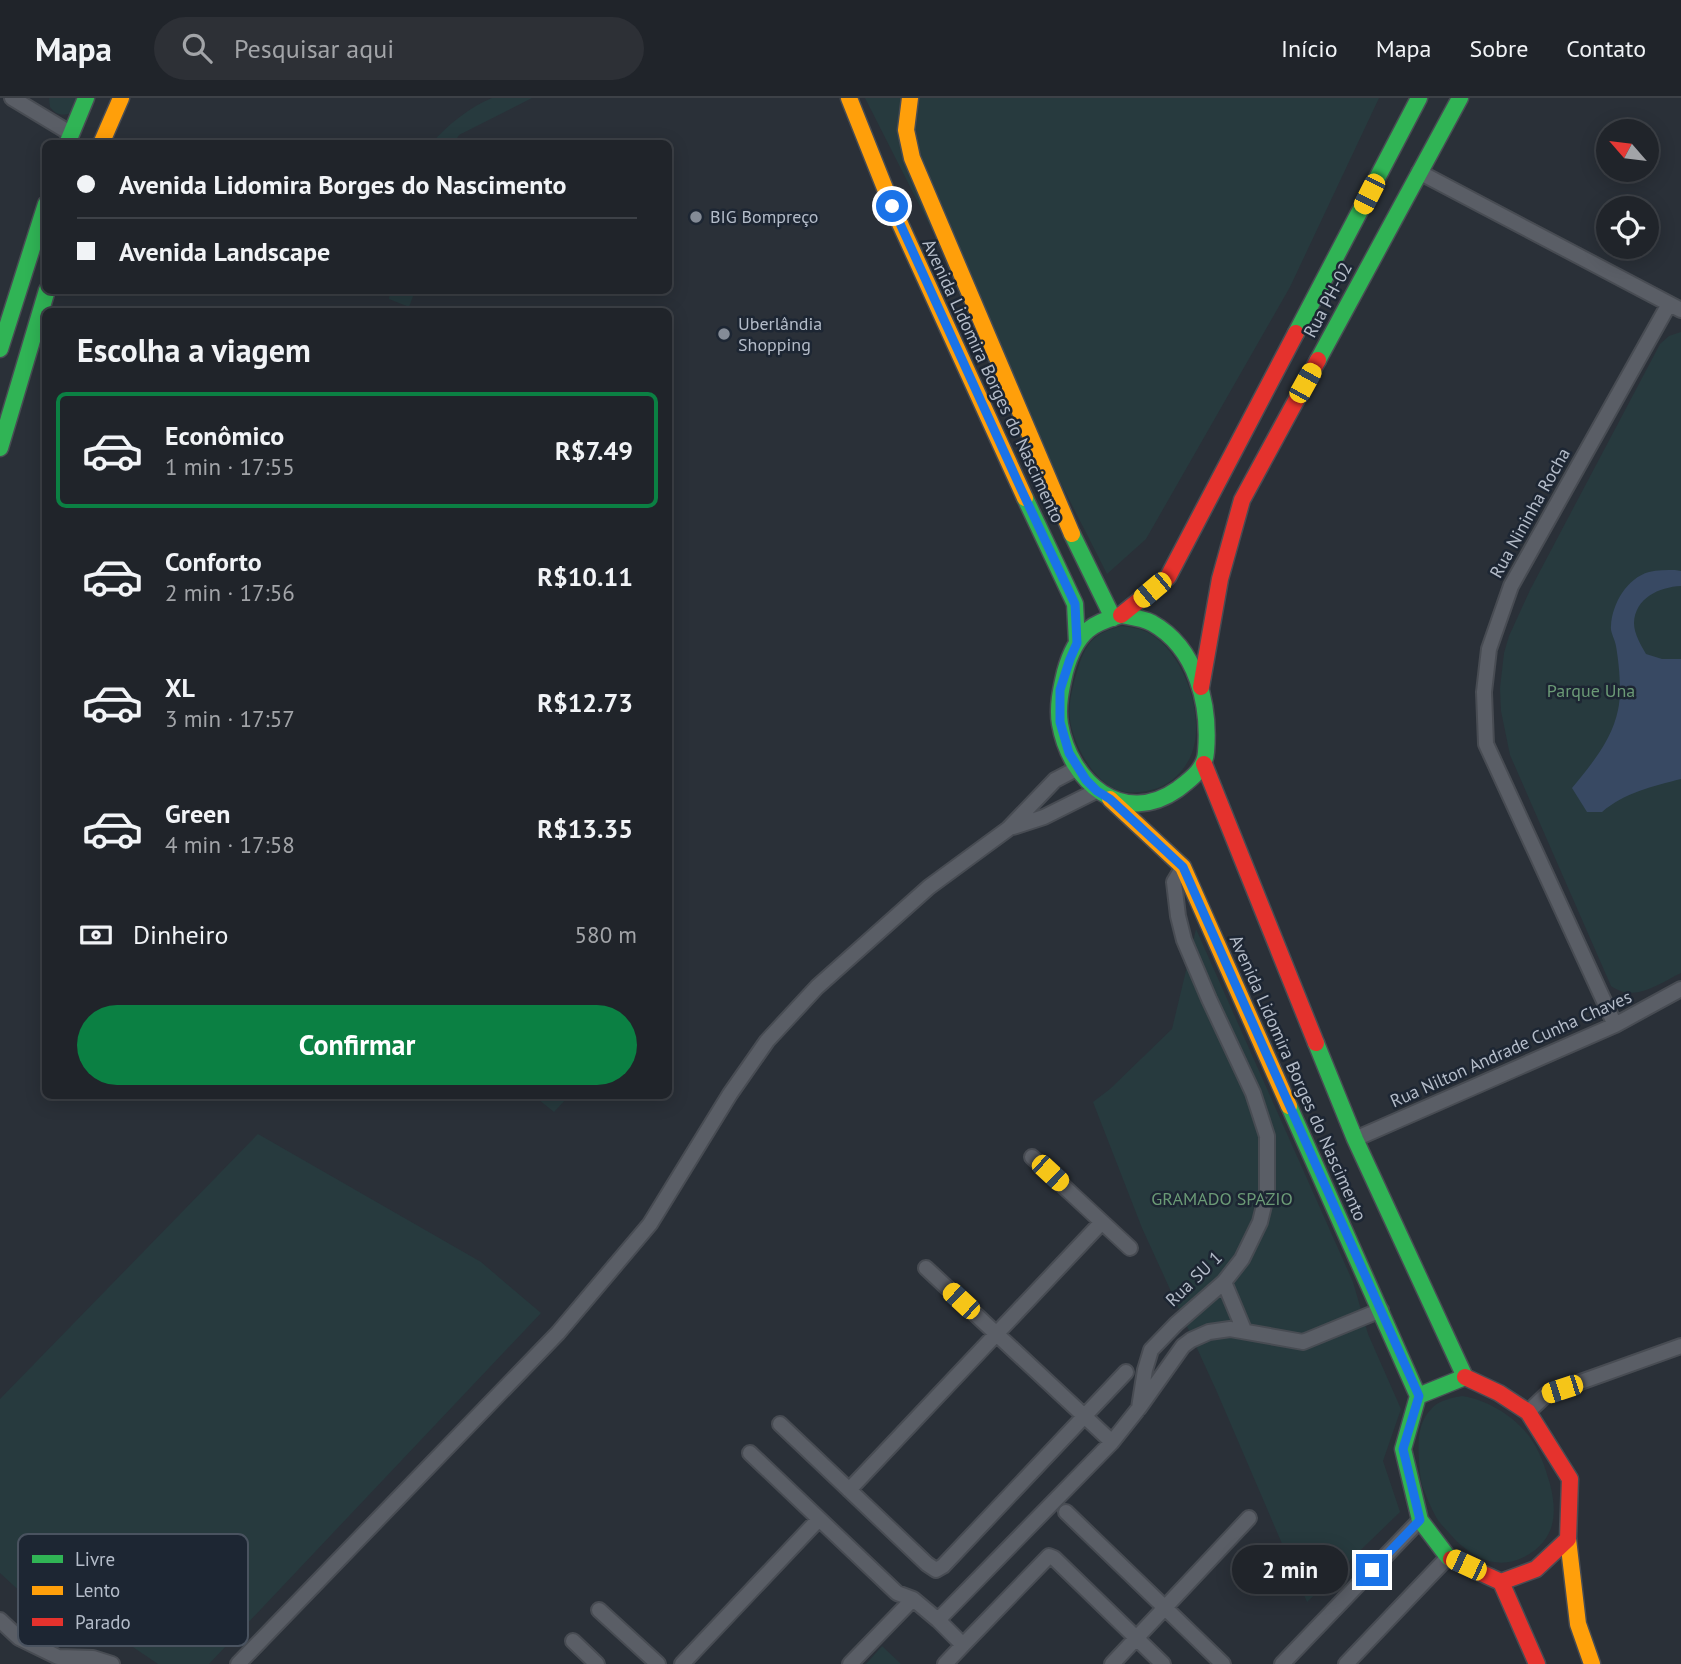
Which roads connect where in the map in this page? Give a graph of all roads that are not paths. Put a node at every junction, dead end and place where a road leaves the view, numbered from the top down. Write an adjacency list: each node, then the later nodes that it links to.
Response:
1 (12, 98): 8 (street)
2 (86, 98): 8 (street)
3 (121, 98): 9 (street)
4 (849, 98): 13 (street, Avenida Lidomira Borges do Nascimento)
5 (909, 98): 12 (street, Avenida Lidomira Borges do Nascimento)
6 (1419, 98): 20 (street, Rua PH-02)
7 (1460, 98): 10 (street, Rua PH-02)
8 (68, 138)
9 (103, 140)
10 (1419, 172): 15 (street); 22 (street, Rua PH-02)
11 (42, 217): 16 (street)
12 (957, 266): 13 (street); 20 (street, Avenida Lidomira Borges do Nascimento)
13 (927, 282): 21 (street, Avenida Lidomira Borges do Nascimento)
14 (46, 294): 17 (street)
15 (1675, 307): 29 (street, Rua Nininha Rocha)
16 (13, 311): 17 (street); 18 (street)
17 (39, 318): 19 (street)
18 (0, 349)
19 (0, 448)
20 (1117, 616): 21 (street); 22 (street)
21 (1077, 643): 24 (street)
22 (1201, 687): 23 (street)
23 (1204, 764): 25 (street); 30 (street, Avenida Lidomira Borges do Nascimento)
24 (1078, 768): 25 (street); 26 (street)
25 (1103, 795): 26 (street); 27 (street, Avenida Lidomira Borges do Nascimento)
26 (1008, 829): 69 (street)
27 (1183, 867): 35 (street, Rua SU 1); 36 (street, Avenida Lidomira Borges do Nascimento)
28 (1681, 989): 29 (street, Rua Nilton Andrade Cunha Chaves)
29 (1615, 1025): 30 (street, Rua Nilton Andrade Cunha Chaves)
30 (1355, 1139): 41 (street, Avenida Lidomira Borges do Nascimento)
31 (1032, 1157): 32 (street)
32 (1102, 1222): 33 (street); 38 (street)
33 (1130, 1248)
34 (926, 1268): 38 (street)
35 (1224, 1282): 37 (street); 43 (street, Rua SU 1)
36 (1381, 1310): 37 (street); 42 (street, Avenida Lidomira Borges do Nascimento)
37 (1244, 1330): 43 (street)
38 (996, 1333): 45 (street); 49 (street)
39 (1681, 1346): 44 (street)
40 (1126, 1372): 45 (street)
41 (1465, 1377): 42 (street); 44 (street)
42 (1419, 1396): 53 (street)
43 (1139, 1408): 47 (street)
44 (1528, 1412): 54 (street)
45 (1084, 1416): 47 (street); 49 (street)
46 (780, 1423): 49 (street)
47 (1112, 1442): 61 (street)
48 (750, 1453): 52 (street)
49 (849, 1490)
50 (1066, 1512): 58 (street)
51 (1249, 1518): 58 (street)
52 (819, 1519): 57 (street); 72 (street)
53 (1420, 1520): 55 (street); 78 (street)
54 (1568, 1539): 56 (street); 81 (street)
55 (1448, 1557): 56 (street); 79 (street)
56 (1501, 1582): 80 (street)
57 (913, 1599): 61 (street); 73 (street)
58 (1166, 1608): 63 (street); 77 (street)
59 (599, 1610): 71 (street)
60 (0, 1619): 62 (street)
61 (937, 1620): 65 (street)
62 (18, 1637)
63 (1137, 1638): 65 (street); 75 (street); 76 (street)
64 (573, 1641): 70 (street)
65 (962, 1645): 74 (street)
66 (32, 1646): 67 (street)
67 (54, 1660): 68 (street)
68 (112, 1664)
69 (237, 1664)
70 (597, 1664)
71 (658, 1664)
72 (681, 1664)
73 (850, 1664)
74 (945, 1664)
75 (1112, 1664)
76 (1163, 1664)
77 (1223, 1664)
78 (1282, 1664)
79 (1346, 1664)
80 (1537, 1664)
81 (1592, 1664)

